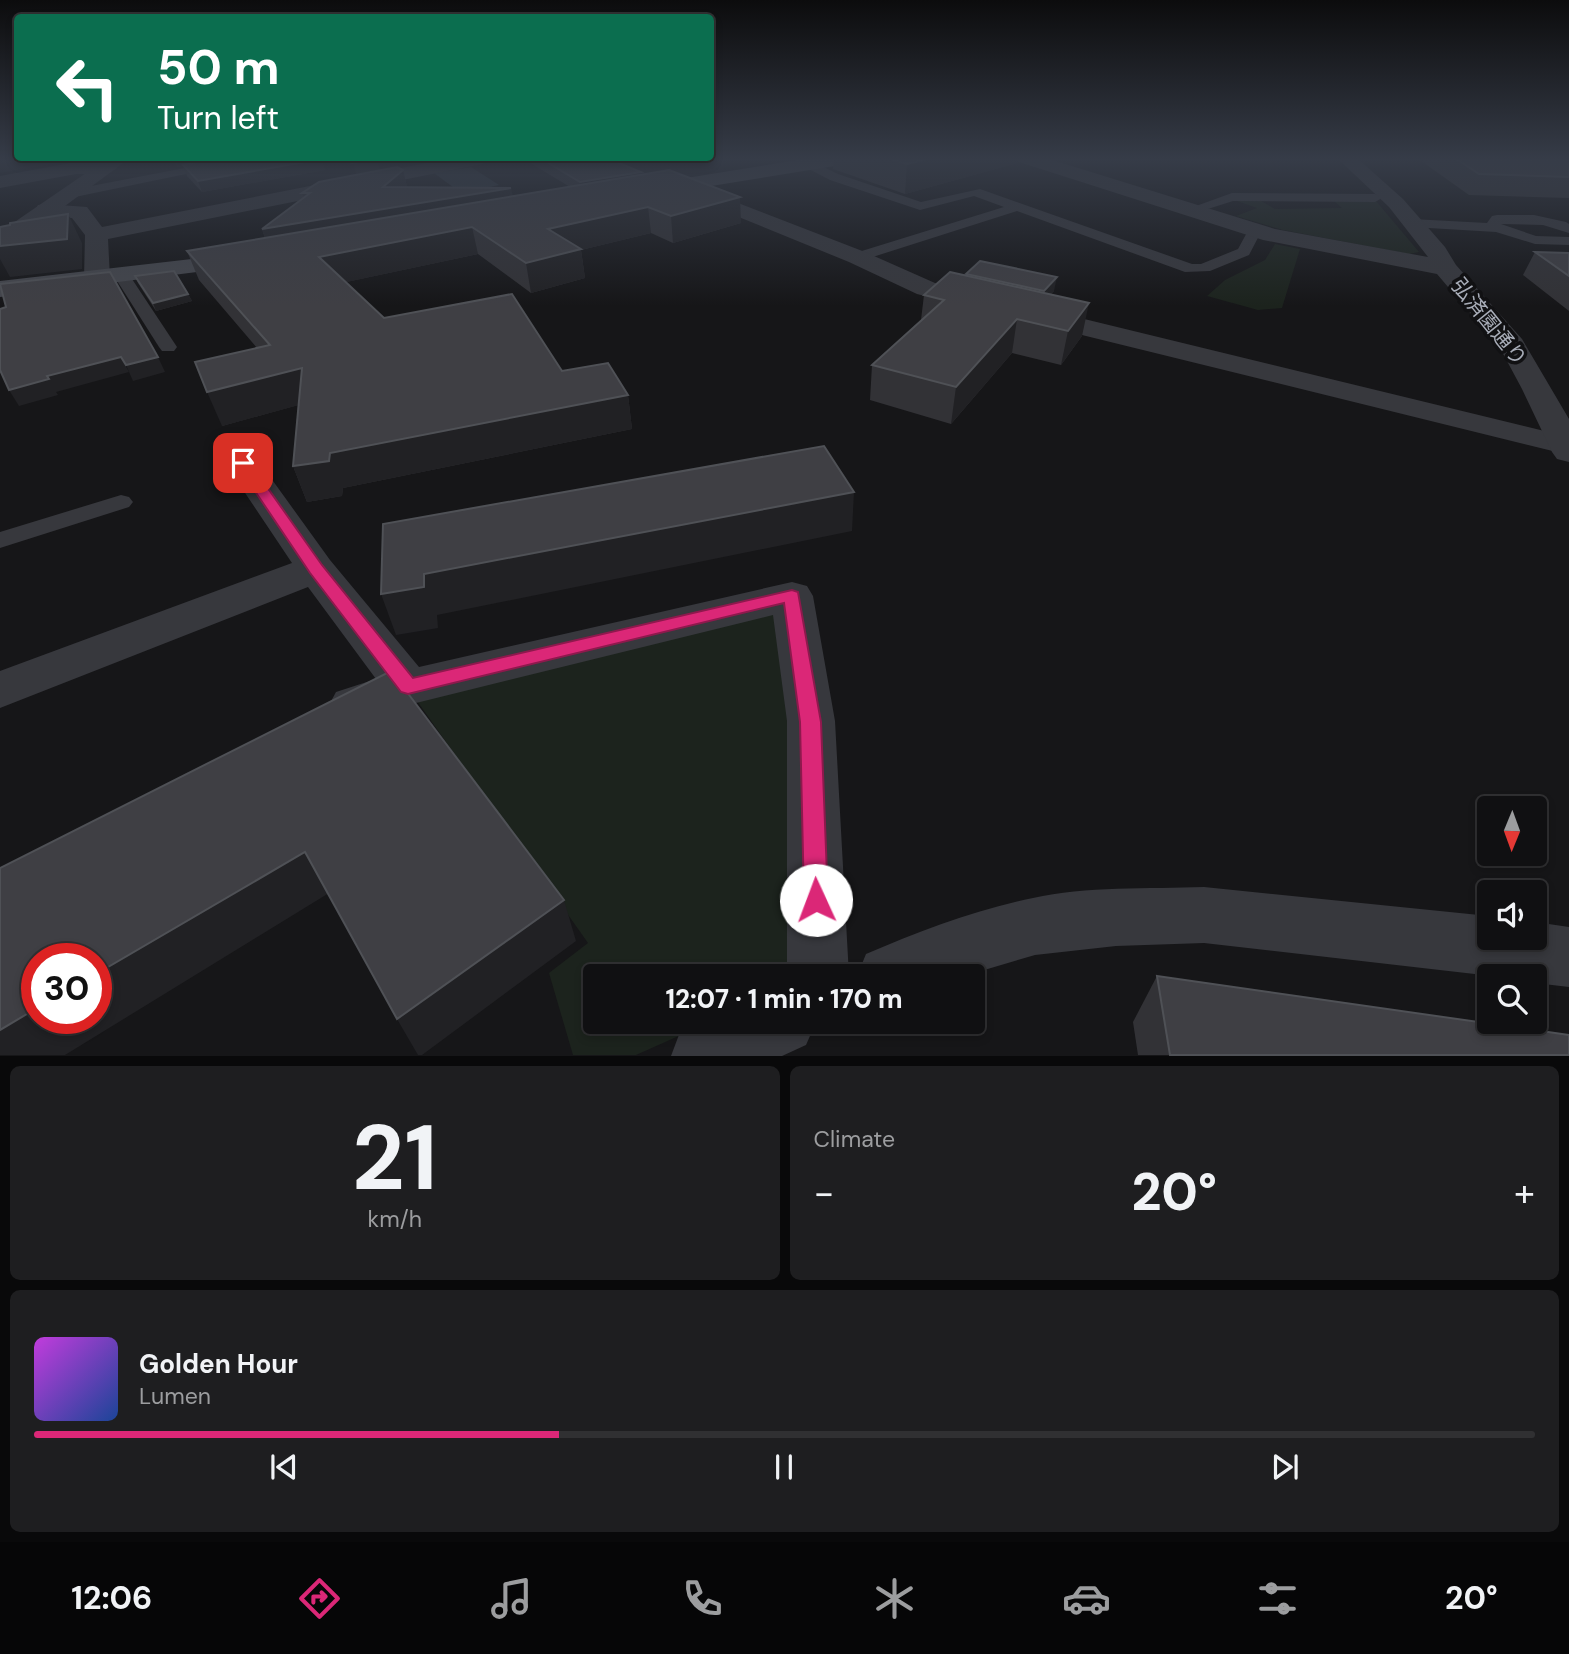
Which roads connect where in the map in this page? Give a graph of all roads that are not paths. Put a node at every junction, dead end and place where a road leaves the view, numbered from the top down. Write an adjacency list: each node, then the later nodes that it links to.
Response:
1 (50, 207): 9 (street)
2 (235, 207): 15 (street)
3 (732, 207): 18 (street)
4 (1016, 207): 18 (lane)
5 (1017, 207): 14 (lane)
6 (1183, 207): 10 (street)
7 (1200, 207): 10 (lane)
8 (1399, 207): 11 (street)
9 (46, 210): 15 (street); 17 (street)
10 (1192, 210): 14 (street)
11 (1412, 223): 12 (lane); 20 (street, 弘済園通り)
12 (1497, 228): 13 (lane); 16 (lane)
13 (1569, 229)
14 (1255, 230): 20 (street)
15 (96, 235): 22 (street)
16 (1569, 241)
17 (0, 243)
18 (857, 257): 24 (street)
19 (260, 258): 21 (main road)
20 (1445, 268): 27 (street, 弘済園通り)
21 (122, 276): 22 (main road); 26 (lane)
22 (97, 278): 23 (main road)
23 (0, 289)
24 (942, 294): 25 (street); 27 (street)
25 (916, 314)
26 (168, 347)
27 (1568, 449)
28 (243, 463): 31 (street)
29 (121, 502): 30 (lane)
30 (0, 540)
31 (316, 569): 32 (street); 33 (street)
32 (408, 687): 34 (street); 36 (street)
33 (0, 690)
34 (320, 721)
35 (1569, 957): 37 (street)
36 (818, 964)
37 (916, 964)
38 (754, 1034): 39 (street)
39 (704, 1055)

